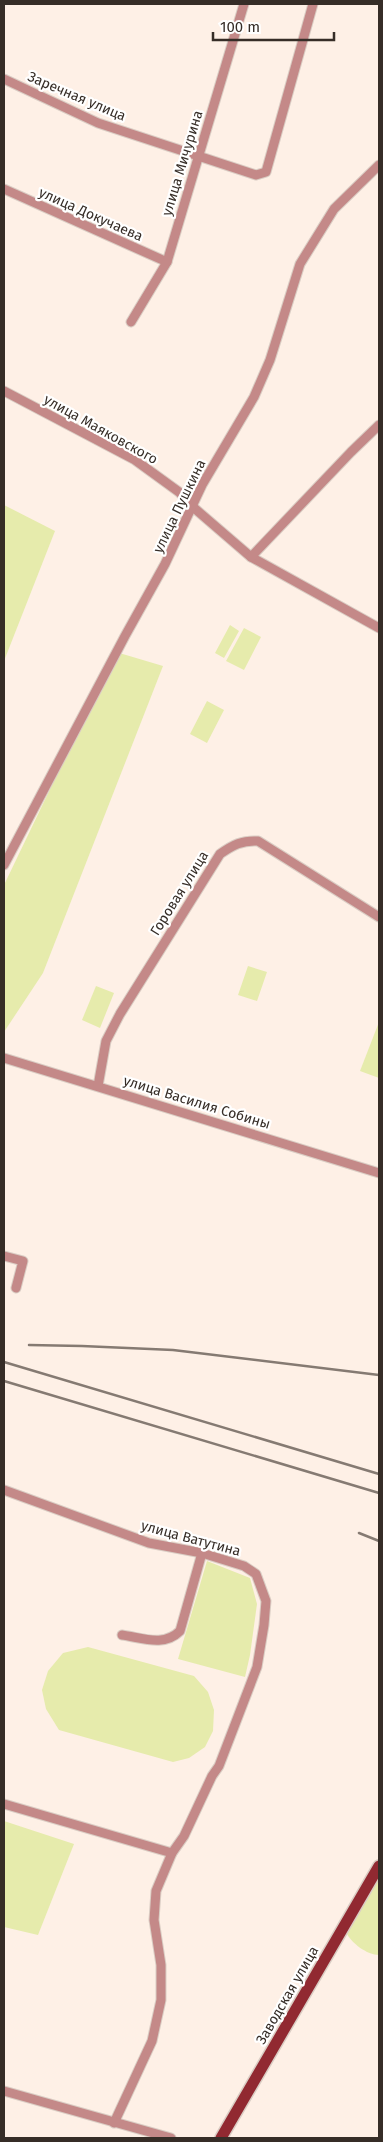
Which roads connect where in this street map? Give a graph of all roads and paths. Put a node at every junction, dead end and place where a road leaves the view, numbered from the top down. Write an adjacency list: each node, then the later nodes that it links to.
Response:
1 (244, 4): 4 (street, улица Мичурина)
2 (313, 4): 4 (street, Заречная улица)
3 (4, 79): 4 (street, Заречная улица)
4 (198, 155): 7 (street, улица Мичурина)
5 (379, 165): 11 (street, улица Пушкина)
6 (4, 189): 7 (street, улица Докучаева)
7 (167, 262): 8 (street, улица Мичурина)
8 (131, 322)
9 (4, 391): 11 (street, улица Маяковского)
10 (379, 425): 12 (street)
11 (193, 507): 12 (street, улица Маяковского); 14 (street, улица Пушкина)
12 (251, 557): 13 (street, улица Маяковского)
13 (379, 628)
14 (4, 865)
15 (379, 917): 17 (street, Горовая улица)
16 (4, 1060): 17 (street, улица Василия Собины)
17 (98, 1086): 18 (street, улица Василия Собины)
18 (379, 1173)
19 (4, 1256): 20 (street)
20 (16, 1288)
21 (4, 1490): 22 (street, улица Ватутина)
22 (202, 1553): 23 (street); 25 (street, улица Ватутина)
23 (122, 1635)
24 (4, 1804): 25 (street)
25 (172, 1853): 28 (street, улица Ватутина)
26 (379, 1866): 30 (main road, Заводская улица)
27 (4, 2091): 28 (street)
28 (114, 2123): 29 (street)
29 (171, 2138)
30 (221, 2138)

